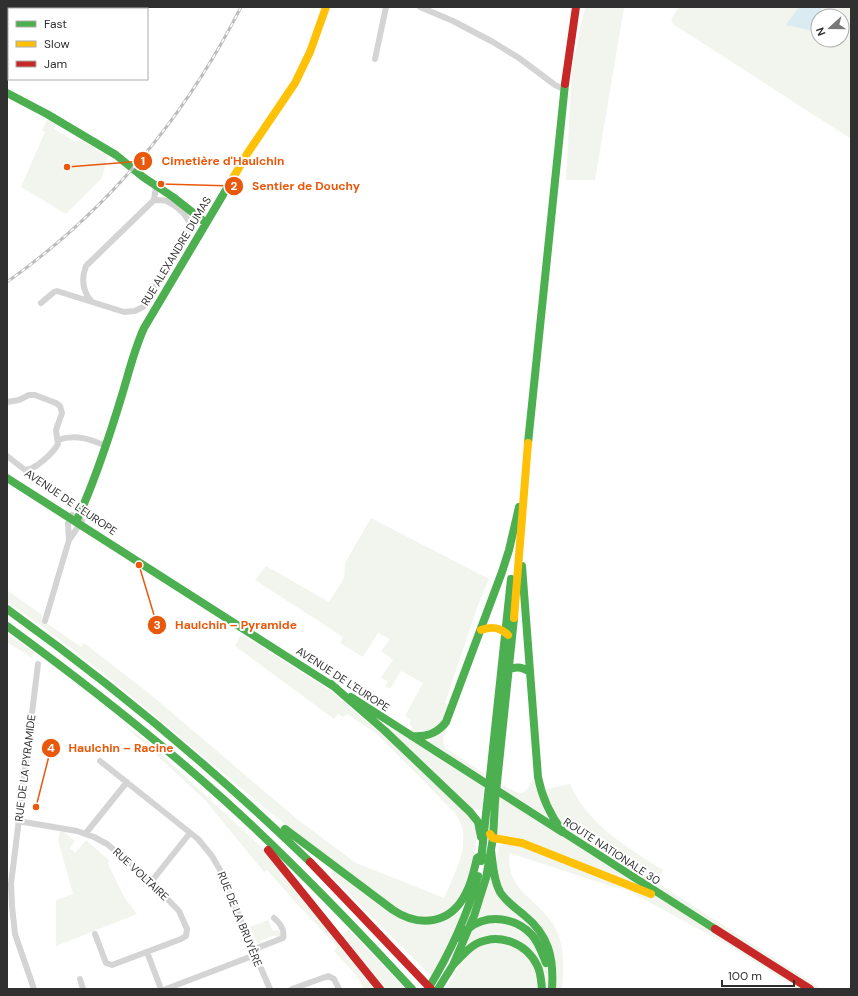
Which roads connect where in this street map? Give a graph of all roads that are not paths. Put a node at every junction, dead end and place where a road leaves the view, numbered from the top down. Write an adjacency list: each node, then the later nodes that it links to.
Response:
1 (326, 7): 10 (main road, RUE ALEXANDRE DUMAS)
2 (386, 7): 5 (street)
3 (420, 7): 6 (street)
4 (576, 7): 6 (main road)
5 (375, 59)
6 (564, 89): 23 (main road)
7 (7, 93): 8 (main road)
8 (156, 186): 9 (street); 10 (main road)
9 (154, 200): 11 (street); 15 (street)
10 (206, 223): 16 (main road, RUE ALEXANDRE DUMAS)
11 (82, 282): 12 (street); 13 (street)
12 (76, 291): 13 (street); 14 (street)
13 (92, 301): 15 (street)
14 (41, 303)
15 (140, 309): 16 (street)
16 (150, 316): 19 (main road, RUE ALEXANDRE DUMAS)
17 (7, 402): 18 (street)
18 (58, 440): 19 (street); 20 (street)
19 (106, 446): 25 (main road, RUE ALEXANDRE DUMAS)
20 (7, 456)
21 (7, 473): 25 (main road, AVENUE DE L'EUROPE)
22 (7, 478): 25 (main road, AVENUE DE L'EUROPE)
23 (524, 479): 24 (main road); 26 (main road)
24 (520, 502): 31 (main road); 32 (main road)
25 (76, 520): 27 (street); 27 (street); 37 (main road, AVENUE DE L'EUROPE)
26 (522, 523): 33 (main road); 36 (main road)
27 (69, 540): 29 (street)
28 (7, 609): 41 (main road)
29 (45, 621)
30 (7, 626): 43 (main road)
31 (481, 630): 32 (main road); 39 (main road)
32 (504, 631): 33 (main road); 38 (main road)
33 (512, 640): 35 (main road)
34 (38, 664): 48 (street, RUE DE LA PYRAMIDE)
35 (509, 668): 36 (main road); 38 (main road); 42 (main road)
36 (530, 672): 50 (main road)
37 (331, 684): 39 (main road, AVENUE DE L'EUROPE); 46 (main road)
38 (500, 684): 42 (main road)
39 (412, 736): 50 (main road, ROUTE NATIONALE 30)
40 (100, 761): 44 (street, RUE DE LA BRUYÈRE)
41 (206, 766): 56 (main road); 63 (main road)
42 (495, 767): 45 (main road)
43 (197, 776): 76 (main road); 77 (main road)
44 (127, 782): 51 (street); 52 (street, RUE DE LA BRUYÈRE)
45 (491, 802): 47 (main road); 53 (main road)
46 (470, 812): 47 (main road); 54 (main road)
47 (486, 814): 49 (main road)
48 (18, 821): 51 (street, RUE VOLTAIRE); 69 (street, RUE DE LA PYRAMIDE)
49 (485, 826): 53 (main road); 54 (main road)
50 (563, 832): 58 (main road, ROUTE NATIONALE 30)
51 (86, 833): 57 (street, RUE VOLTAIRE)
52 (190, 833): 57 (street); 65 (street, RUE DE LA BRUYÈRE)
53 (493, 838): 55 (main road); 58 (main road)
54 (483, 845): 56 (main road)
55 (491, 850): 60 (main road); 81 (main road)
56 (482, 854): 62 (main road)
57 (151, 882): 64 (street, RUE VOLTAIRE)
58 (671, 902): 68 (main road, ROUTE NATIONALE 30)
59 (274, 918): 65 (street)
60 (470, 926): 62 (main road); 66 (main road); 81 (main road)
61 (95, 934): 64 (street)
62 (457, 938): 78 (main road)
63 (391, 946): 78 (main road); 79 (main road)
64 (147, 952): 71 (street)
65 (254, 953): 72 (street); 73 (street, RUE DE LA BRUYÈRE)
66 (453, 965): 79 (main road); 80 (main road)
67 (80, 979): 70 (street)
68 (799, 983): 82 (main road, ROUTE NATIONALE 30); 83 (main road, ROUTE NATIONALE 30)
69 (34, 989)
70 (83, 989)
71 (161, 989)
72 (166, 989)
73 (270, 989)
74 (292, 989): 75 (street)
75 (339, 989)
76 (380, 989)
77 (412, 989)
78 (430, 989)
79 (438, 989)
80 (542, 989)
81 (551, 989)
82 (807, 989)
83 (810, 989)

